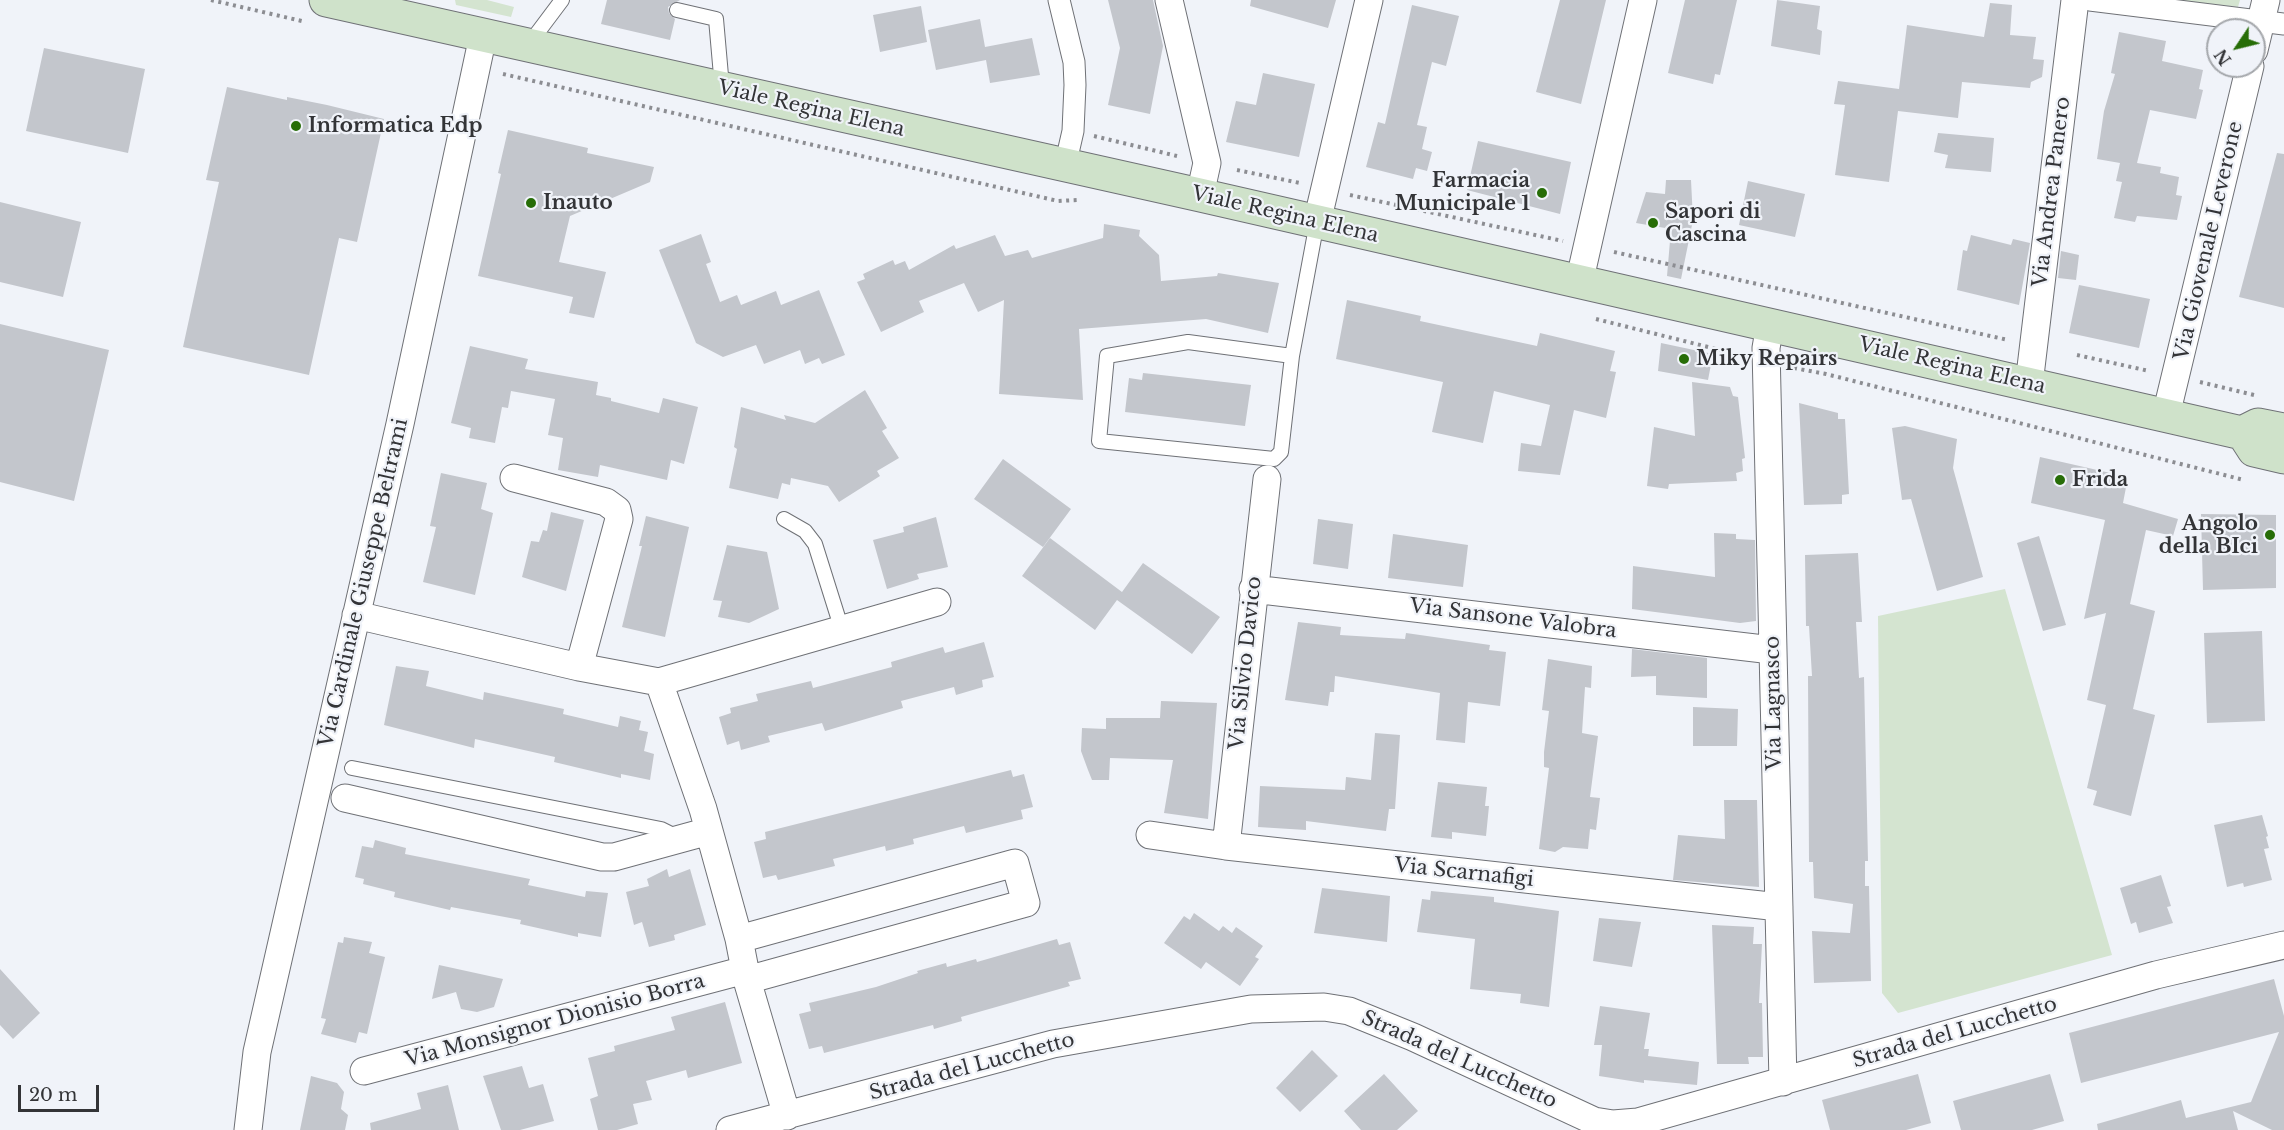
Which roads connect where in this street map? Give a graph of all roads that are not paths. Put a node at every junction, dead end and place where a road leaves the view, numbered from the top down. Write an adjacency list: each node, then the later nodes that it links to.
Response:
1 (326, 0): 9 (main road, Viale Regina Elena)
2 (562, 0): 13 (lane)
3 (1059, 0): 16 (street)
4 (1169, 0): 17 (street)
5 (1369, 0): 18 (street)
6 (1642, 0): 19 (street)
7 (2075, 0): 22 (street, Via Andrea Panero)
8 (2090, 0): 11 (street)
9 (398, 9): 12 (main road, Viale Regina Elena)
10 (677, 10): 15 (lane)
11 (2270, 14)
12 (483, 36): 13 (main road, Viale Regina Elena); 32 (street, Via Cardinale Giuseppe Beltrami)
13 (528, 46): 15 (main road, Viale Regina Elena)
14 (2247, 78): 23 (street, Via Giovenale Leverone)
15 (722, 90): 16 (main road, Viale Regina Elena)
16 (1065, 166): 17 (main road, Viale Regina Elena)
17 (1200, 195): 18 (main road, Viale Regina Elena)
18 (1317, 222): 19 (main road, Viale Regina Elena); 21 (lane)
19 (1579, 283): 20 (main road, Viale Regina Elena)
20 (1770, 325): 22 (main road, Viale Regina Elena); 34 (street, Via Lagnasco)
21 (1292, 356): 21 (lane)
22 (2029, 384): 23 (main road, Viale Regina Elena)
23 (2166, 415): 25 (main road, Viale Regina Elena)
24 (2284, 430): 25 (main road, Viale Regina Elena)
25 (2243, 433): 26 (main road, Viale Regina Elena)
26 (2284, 457)
27 (514, 478): 35 (street)
28 (1267, 479): 30 (street, Via Silvio Davico)
29 (784, 519): 33 (lane)
30 (1253, 589): 34 (street, Via Sansone Valobra); 42 (street, Via Silvio Davico)
31 (937, 603): 33 (street)
32 (356, 615): 35 (street); 51 (street, Via Cardinale Giuseppe Beltrami)
33 (842, 630): 36 (street)
34 (1772, 650): 43 (street, Via Lagnasco)
35 (579, 667): 36 (street)
36 (659, 681): 39 (street)
37 (352, 768): 41 (lane)
38 (345, 798): 41 (street)
39 (709, 831): 41 (street); 44 (street)
40 (1150, 835): 42 (street, Via Scarnafigi)
41 (679, 838)
42 (1226, 846): 43 (street, Via Scarnafigi)
43 (1779, 908): 48 (street, Via Lagnasco)
44 (740, 939): 46 (street); 46 (street, Via Monsignor Dionisio Borra)
45 (2284, 945): 48 (street, Strada del Lucchetto)
46 (746, 975): 47 (street, Via Monsignor Dionisio Borra); 49 (street)
47 (364, 1071)
48 (1783, 1082): 50 (street, Strada del Lucchetto)
49 (787, 1116): 50 (street, Strada del Lucchetto); 52 (street, Strada del Lucchetto)
50 (1614, 1127)
51 (248, 1130)
52 (730, 1130)

